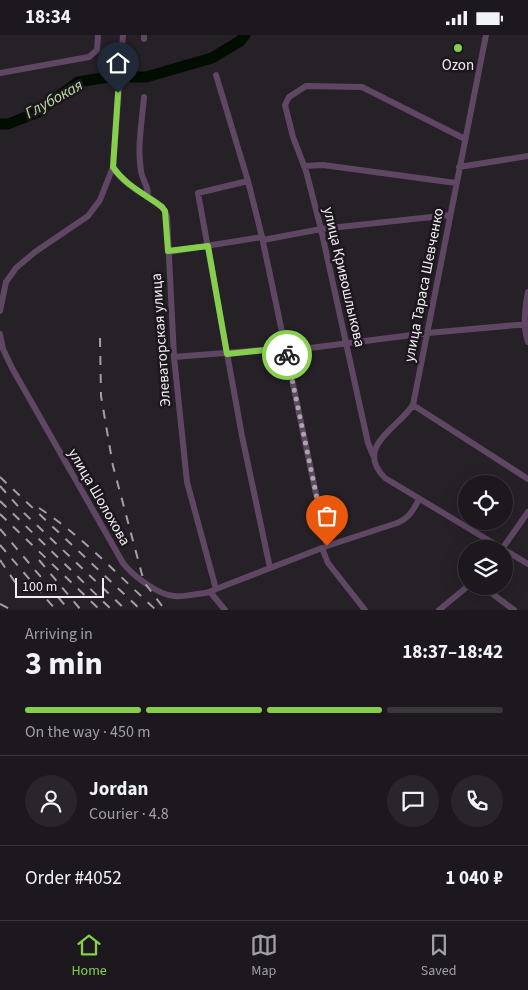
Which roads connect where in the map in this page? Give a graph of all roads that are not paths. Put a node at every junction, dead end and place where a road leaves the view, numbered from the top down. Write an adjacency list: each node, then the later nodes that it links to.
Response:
1 (98, 35): 4 (street)
2 (124, 35): 10 (street)
3 (486, 35): 7 (street, улица Тараса Шевченко)
4 (0, 73)
5 (216, 75): 12 (street)
6 (144, 97): 14 (street, Элеваторская улица)
7 (465, 139): 9 (street, улица Кривошлыкова); 11 (street, улица Тараса Шевченко)
8 (528, 156): 11 (street)
9 (304, 166): 13 (street); 16 (street, улица Кривошлыкова)
10 (113, 167): 14 (street); 21 (street)
11 (459, 167): 13 (street, улица Тараса Шевченко)
12 (248, 181): 17 (street); 18 (street)
13 (456, 183): 15 (street, улица Тараса Шевченко)
14 (148, 197): 19 (street, Элеваторская улица)
15 (450, 215): 16 (street); 23 (street, улица Тараса Шевченко)
16 (321, 229): 17 (street); 25 (street, улица Кривошлыкова)
17 (262, 239): 18 (street); 27 (street)
18 (208, 246): 19 (street); 28 (street)
19 (168, 251): 29 (street, Элеваторская улица)
20 (528, 292): 22 (street)
21 (0, 311)
22 (527, 324): 23 (street); 26 (street)
23 (428, 333): 25 (street); 30 (street, улица Тараса Шевченко)
24 (0, 334): 41 (street, улица Шолохова)
25 (346, 342): 27 (street); 31 (street, улица Кривошлыкова)
26 (528, 342)
27 (286, 349): 28 (street); 37 (street)
28 (227, 354): 29 (street); 40 (street)
29 (174, 357): 41 (street, Элеваторская улица)
30 (413, 405): 31 (street); 32 (street)
31 (373, 455): 33 (street, улица Кривошлыкова)
32 (528, 479)
33 (419, 499): 35 (street, улица Кривошлыкова); 37 (street, улица Шолохова)
34 (528, 512): 36 (street)
35 (489, 540)
36 (508, 540)
37 (325, 547): 40 (street, улица Шолохова); 45 (street)
38 (513, 555): 39 (street, улица Кривошлыкова)
39 (528, 564)
40 (270, 568): 41 (street, улица Шолохова)
41 (213, 591): 44 (street)
42 (458, 594): 46 (street)
43 (494, 595): 47 (street)
44 (225, 610)
45 (365, 610)
46 (439, 610)
47 (514, 610)

